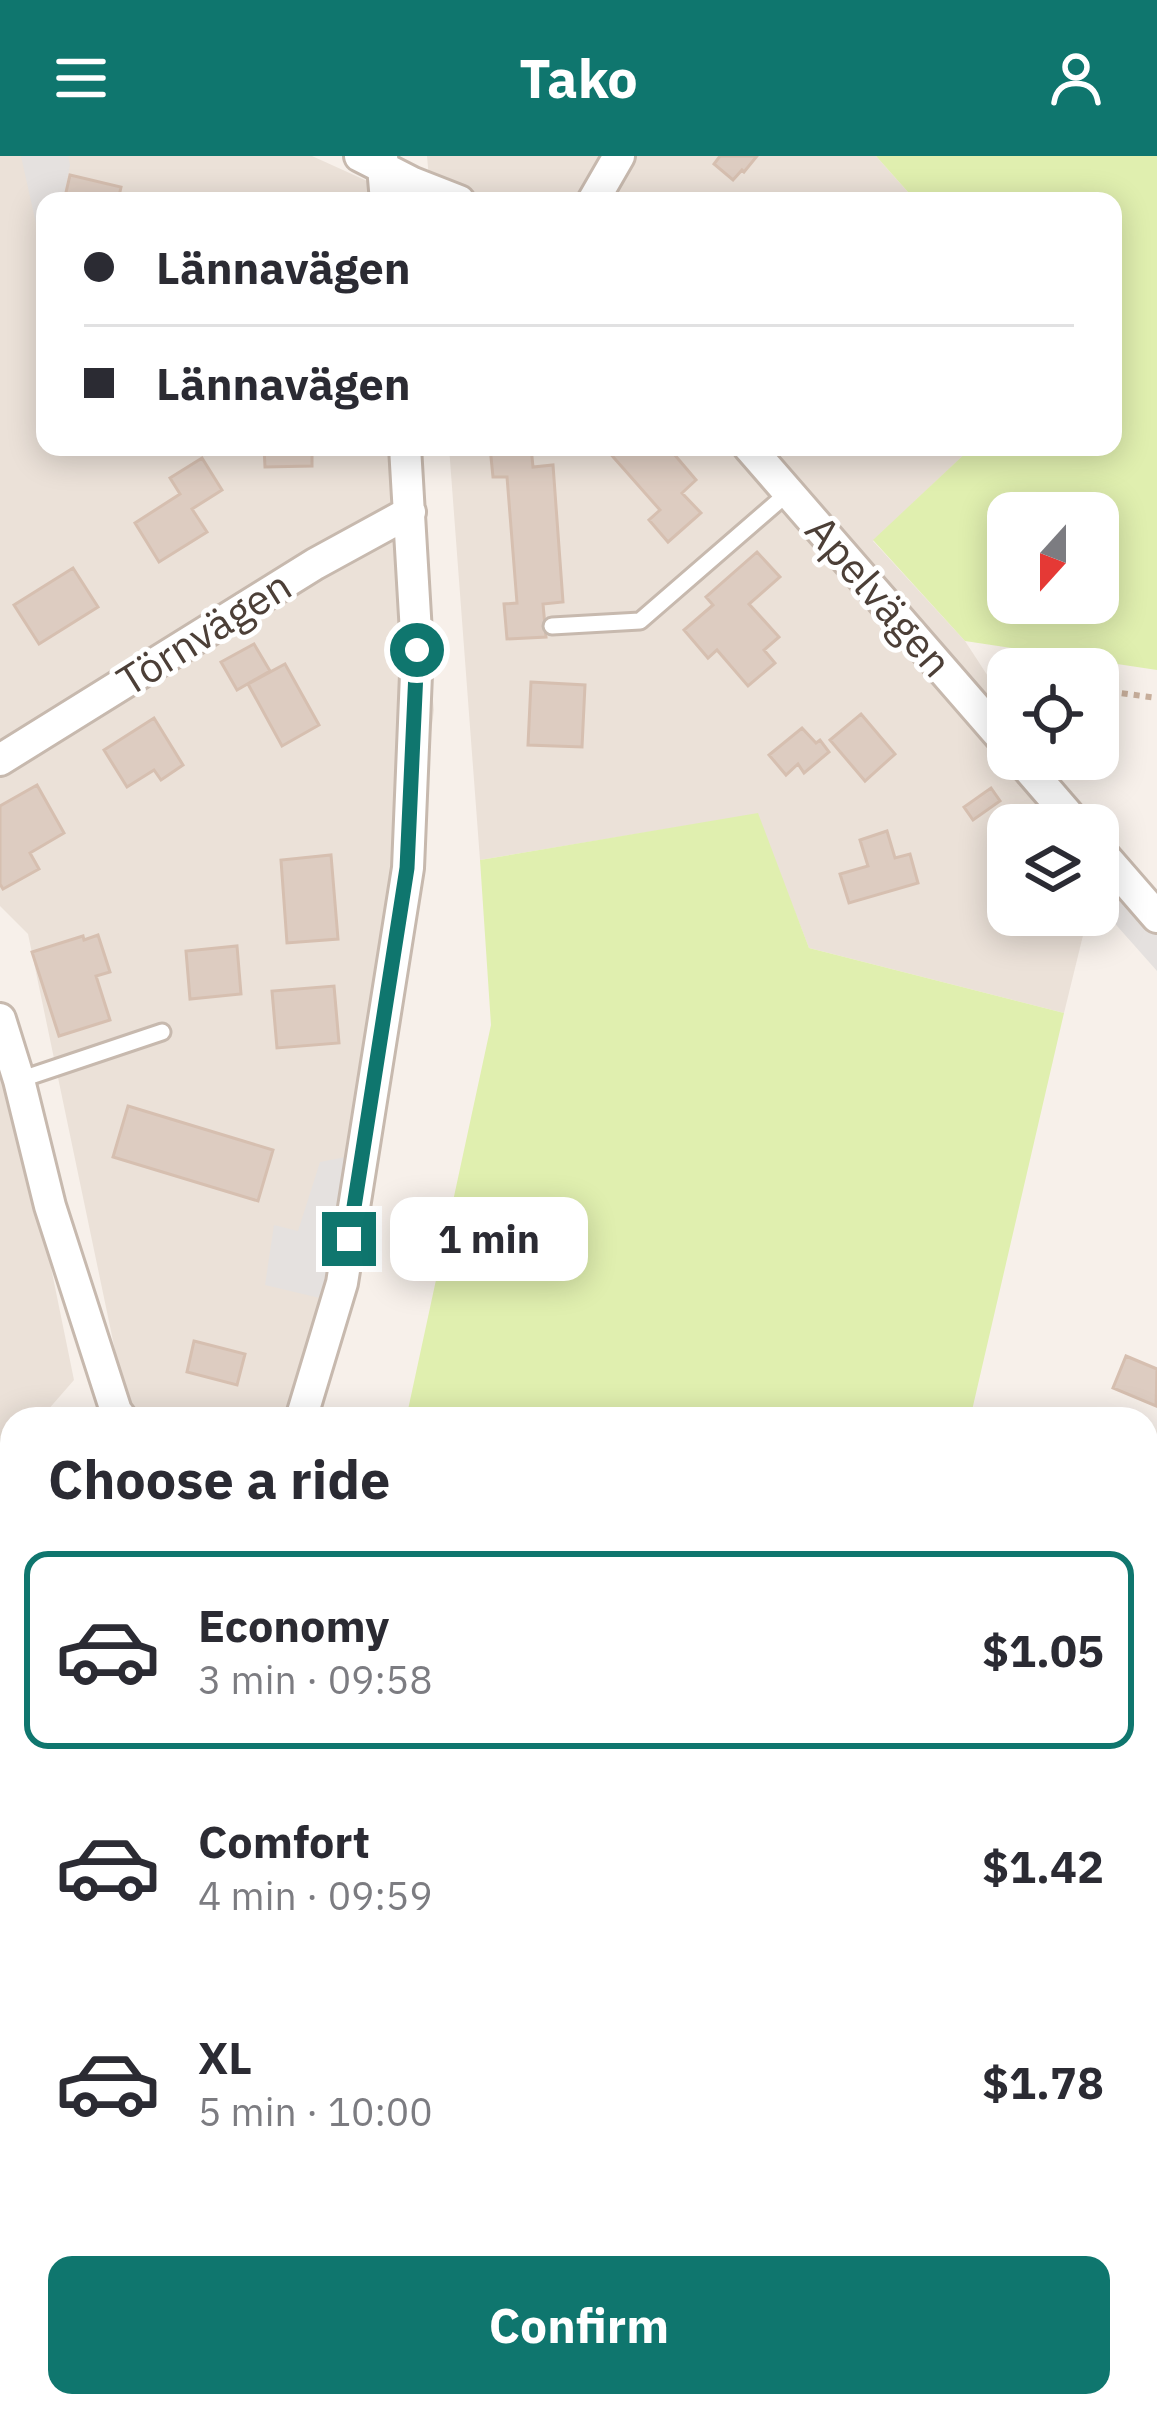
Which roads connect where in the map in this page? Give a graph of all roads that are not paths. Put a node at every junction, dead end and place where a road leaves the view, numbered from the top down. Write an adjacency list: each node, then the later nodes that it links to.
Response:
1 (619, 156): 5 (street)
2 (375, 159): 3 (street); 4 (street)
3 (384, 192)
4 (436, 192)
5 (598, 192)
6 (406, 456): 9 (street)
7 (757, 456): 8 (street, Apelvägen)
8 (789, 492): 10 (lane); 11 (street, Apelvägen)
9 (410, 512): 12 (street, Törnvägen); 21 (street)
10 (552, 626)
11 (987, 721)
12 (0, 760)
13 (1038, 780): 14 (street)
14 (1059, 804)
15 (1119, 873): 16 (street)
16 (1157, 917)
17 (0, 1018): 19 (street)
18 (163, 1032): 19 (lane)
19 (19, 1080): 20 (street)
20 (111, 1407)
21 (305, 1407)

